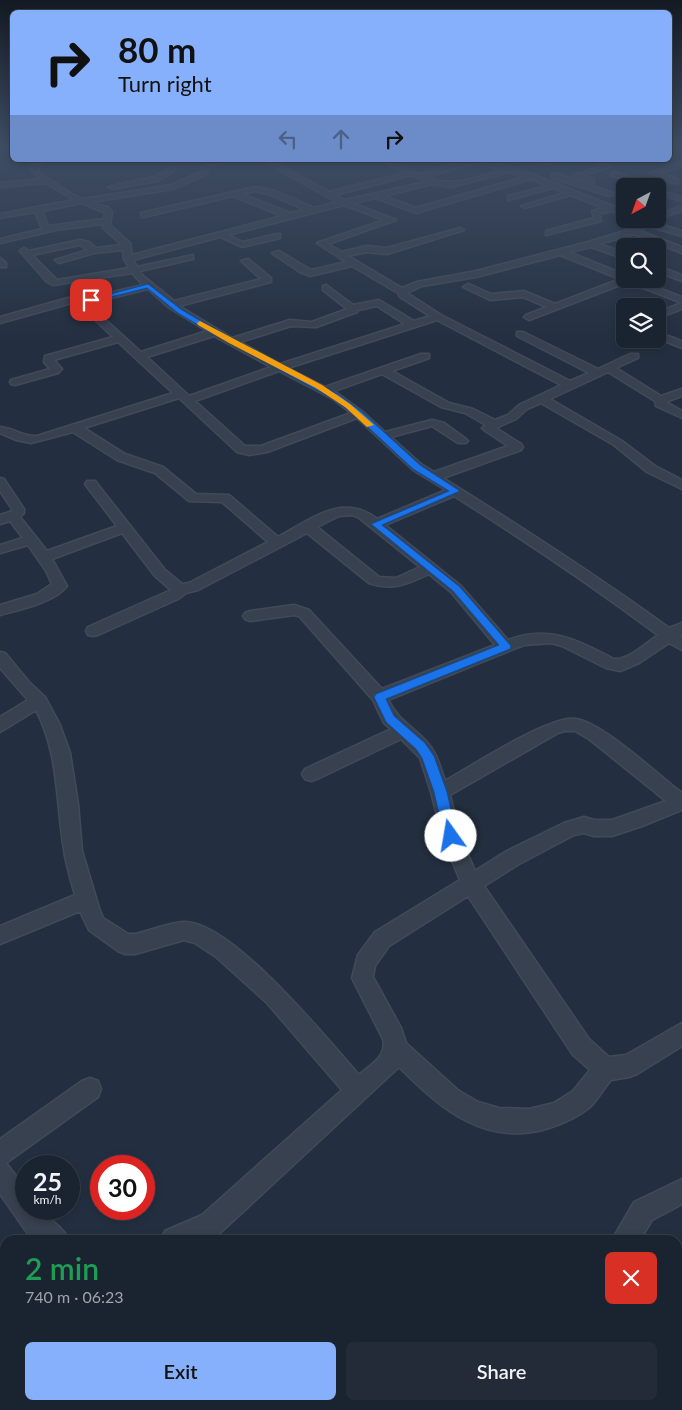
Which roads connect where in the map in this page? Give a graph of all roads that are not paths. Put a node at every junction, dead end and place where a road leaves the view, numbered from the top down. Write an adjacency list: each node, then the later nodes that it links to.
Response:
1 (17, 213): 10 (street)
2 (39, 213): 14 (street)
3 (108, 213): 12 (street)
4 (153, 213): 9 (street)
5 (282, 213): 11 (street)
6 (305, 213): 11 (street)
7 (372, 213): 31 (street)
8 (598, 213): 18 (street)
9 (144, 215)
10 (0, 216)
11 (290, 216): 20 (street)
12 (107, 221): 14 (street); 28 (street)
13 (637, 228): 17 (street)
14 (53, 229): 23 (street)
15 (664, 229): 19 (street); 22 (street)
16 (460, 230): 31 (street)
17 (634, 231): 22 (street); 24 (street)
18 (549, 233)
19 (682, 234)
20 (223, 235): 21 (street); 28 (street)
21 (277, 236)
22 (646, 236): 25 (street)
23 (0, 241)
24 (591, 244): 26 (street); 30 (street)
25 (682, 250)
26 (559, 251): 38 (street); 45 (street)
27 (94, 252): 28 (street); 33 (street); 36 (street)
28 (128, 253): 36 (street)
29 (276, 253): 35 (street)
30 (616, 253)
31 (339, 255): 35 (street)
32 (190, 257): 36 (street)
33 (59, 260)
34 (245, 261): 47 (street)
35 (353, 262): 45 (street)
36 (134, 270): 41 (street)
37 (666, 272): 39 (street)
38 (616, 274)
39 (682, 278)
40 (616, 282): 48 (street)
41 (148, 286): 47 (street); 55 (street)
42 (468, 286): 48 (street)
43 (326, 288): 50 (street)
44 (652, 288): 46 (street)
45 (402, 292): 53 (street)
46 (682, 300)
47 (171, 305): 57 (street)
48 (553, 306): 54 (street)
49 (682, 306): 51 (street)
50 (352, 308): 56 (street); 61 (street)
51 (666, 312)
52 (95, 315): 59 (street)
53 (438, 317): 56 (street); 71 (street)
54 (529, 317)
55 (0, 320)
56 (413, 325): 66 (street)
57 (215, 332): 61 (street); 63 (street)
58 (520, 334): 69 (street)
59 (120, 338): 63 (street); 70 (street)
60 (666, 339): 62 (street)
61 (231, 342): 66 (street)
62 (682, 345)
63 (140, 356): 74 (street)
64 (425, 356): 68 (street)
65 (634, 356): 67 (street)
66 (280, 367): 72 (street); 74 (street)
67 (609, 368): 69 (street); 76 (street)
68 (384, 371): 72 (street); 79 (street)
69 (598, 373): 71 (street)
70 (15, 382)
71 (569, 385): 75 (street)
72 (326, 390): 77 (street)
73 (682, 392): 76 (street)
74 (185, 397): 77 (street); 80 (street)
75 (542, 399): 79 (street); 87 (street)
76 (660, 400): 78 (street)
77 (359, 414): 82 (street)
78 (682, 415)
79 (495, 425): 84 (street)
80 (75, 428): 81 (street); 94 (street)
81 (0, 430)
82 (383, 436): 83 (street); 84 (street)
83 (462, 441)
84 (433, 477): 88 (street)
85 (0, 482): 89 (street)
86 (91, 484): 92 (street)
87 (682, 485)
88 (455, 491): 90 (street); 102 (street)
89 (6, 518): 93 (street)
90 (376, 524): 91 (street); 97 (street)
91 (308, 527): 94 (street); 97 (street)
92 (125, 528): 96 (street); 98 (street)
93 (30, 540): 95 (street); 96 (street)
94 (277, 543): 98 (street)
95 (0, 549)
96 (43, 557): 99 (street)
97 (430, 568): 104 (street)
98 (182, 589): 101 (street)
99 (0, 610)
100 (250, 616): 106 (street)
101 (93, 631)
102 (675, 631): 103 (street); 104 (street)
103 (682, 645)
104 (506, 646): 106 (street)
105 (0, 657): 107 (street)
106 (380, 697): 109 (street)
107 (39, 701): 108 (street); 114 (street)
108 (0, 726)
109 (402, 731): 110 (street); 111 (street)
110 (311, 774)
111 (440, 792): 112 (street); 113 (street)
112 (681, 802): 113 (street)
113 (471, 883): 117 (street); 118 (street)
114 (86, 900): 115 (street); 120 (street)
115 (0, 934)
116 (682, 1034): 118 (street)
117 (396, 1049): 118 (street); 120 (street)
118 (605, 1068)
119 (90, 1089): 121 (street)
120 (358, 1091): 125 (street)
121 (0, 1154)
122 (0, 1173): 124 (street)
123 (682, 1190): 126 (street)
124 (50, 1235)
125 (186, 1235)
126 (628, 1235)

